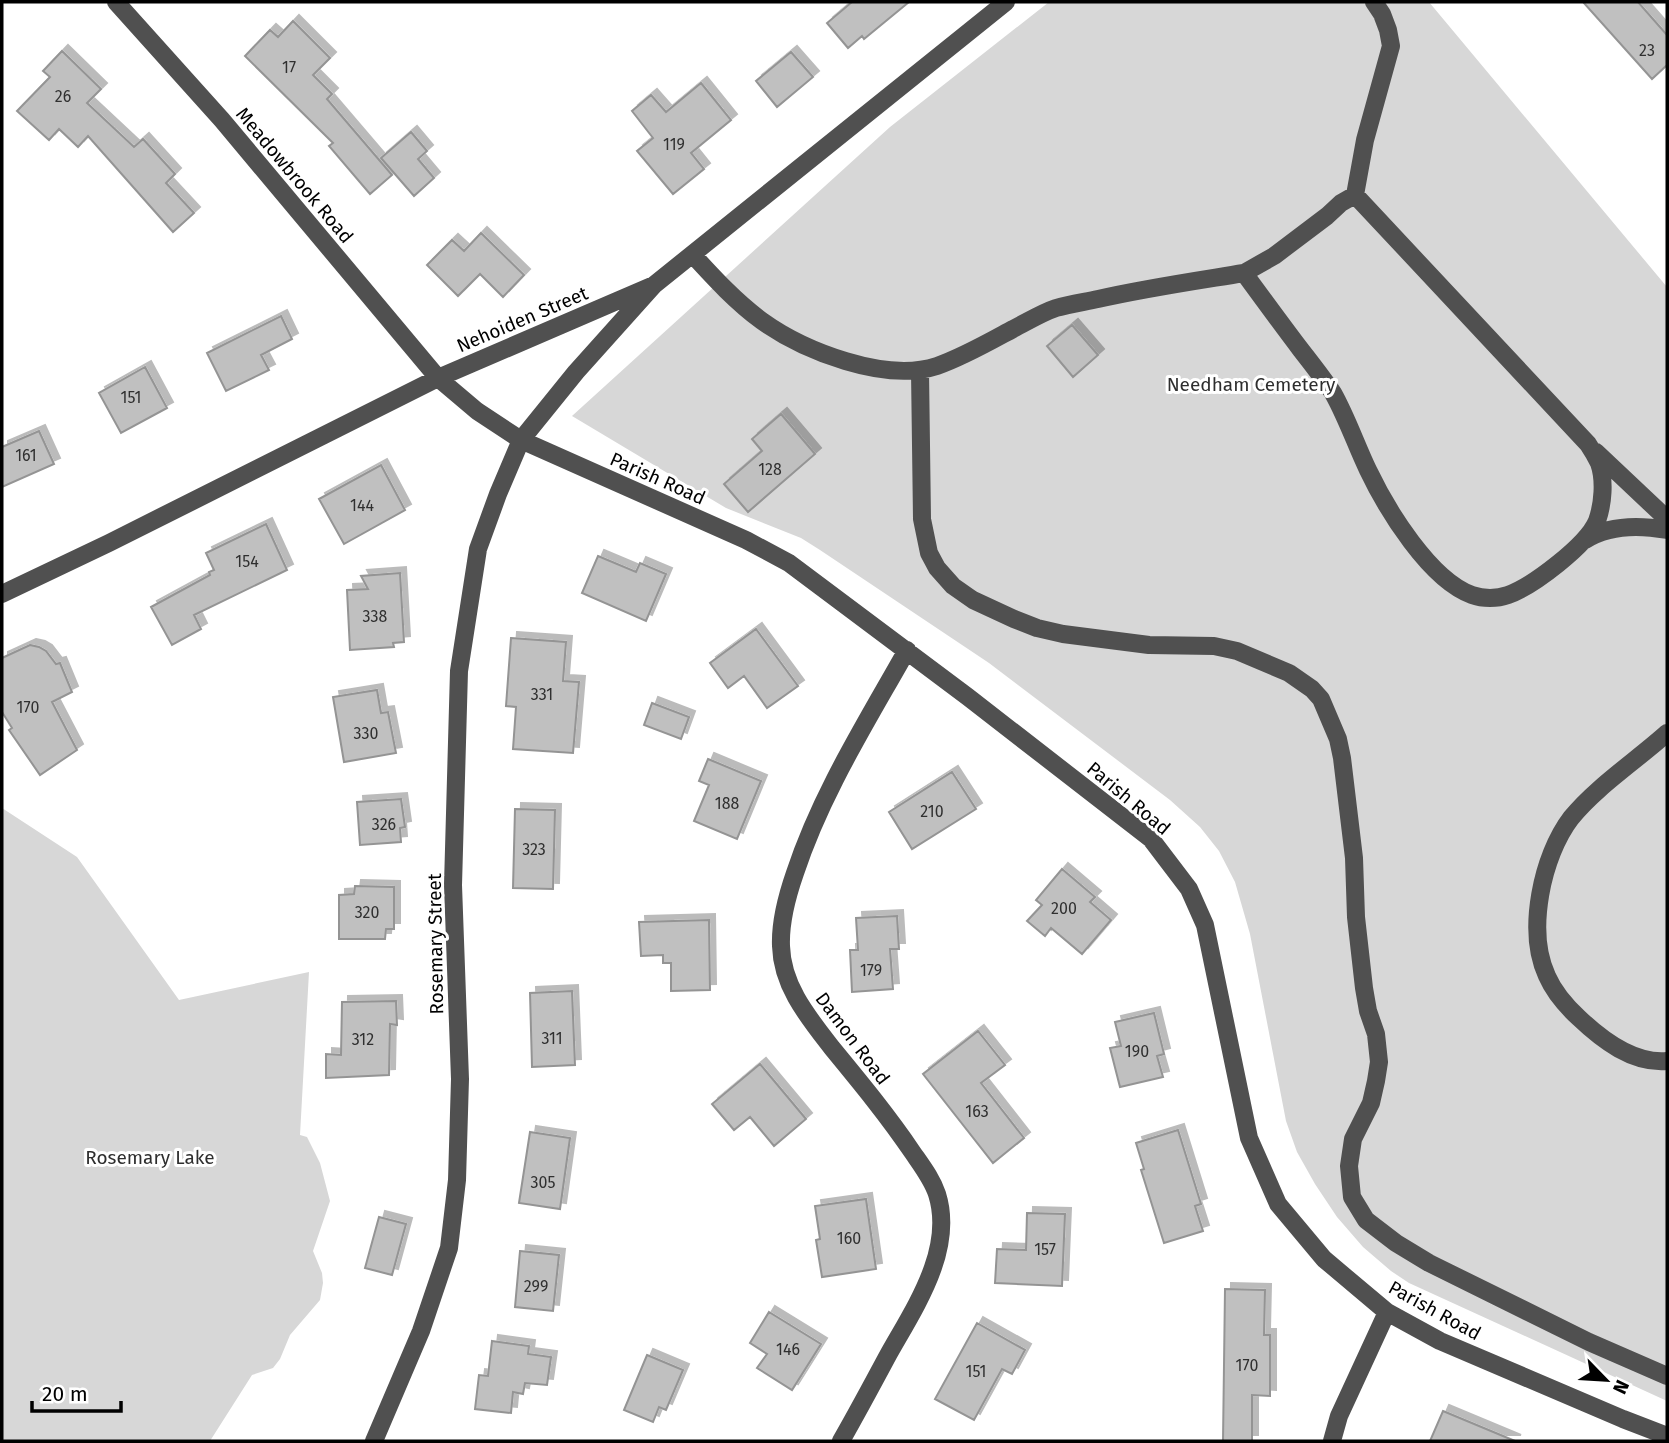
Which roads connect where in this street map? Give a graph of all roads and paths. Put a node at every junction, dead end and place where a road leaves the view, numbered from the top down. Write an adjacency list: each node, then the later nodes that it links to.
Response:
1 (116, 2): 9 (street, Meadowbrook Road)
2 (1006, 2): 5 (street, Nehoiden Street)
3 (1374, 2): 4 (street)
4 (1355, 195): 6 (street); 11 (street)
5 (693, 255): 7 (street, Nehoiden Street); 8 (street)
6 (1244, 273): 8 (street); 14 (street)
7 (654, 285): 9 (street, Nehoiden Street); 10 (street, Rosemary Street)
8 (920, 371): 20 (street)
9 (438, 378): 10 (street, Parish Road); 15 (street, Nehoiden Street)
10 (521, 440): 16 (street, Parish Road); 22 (street, Rosemary Street)
11 (1588, 444): 12 (street); 14 (street)
12 (1667, 519)
13 (1667, 530): 14 (street)
14 (1577, 547)
15 (2, 594)
16 (906, 650): 19 (street, Parish Road); 23 (street, Damon Road)
17 (1667, 733): 18 (street)
18 (1667, 1061)
19 (1387, 1312): 21 (street, Parish Road); 24 (street)
20 (1667, 1376)
21 (1667, 1436)
22 (374, 1441)
23 (841, 1441)
24 (1332, 1441)

